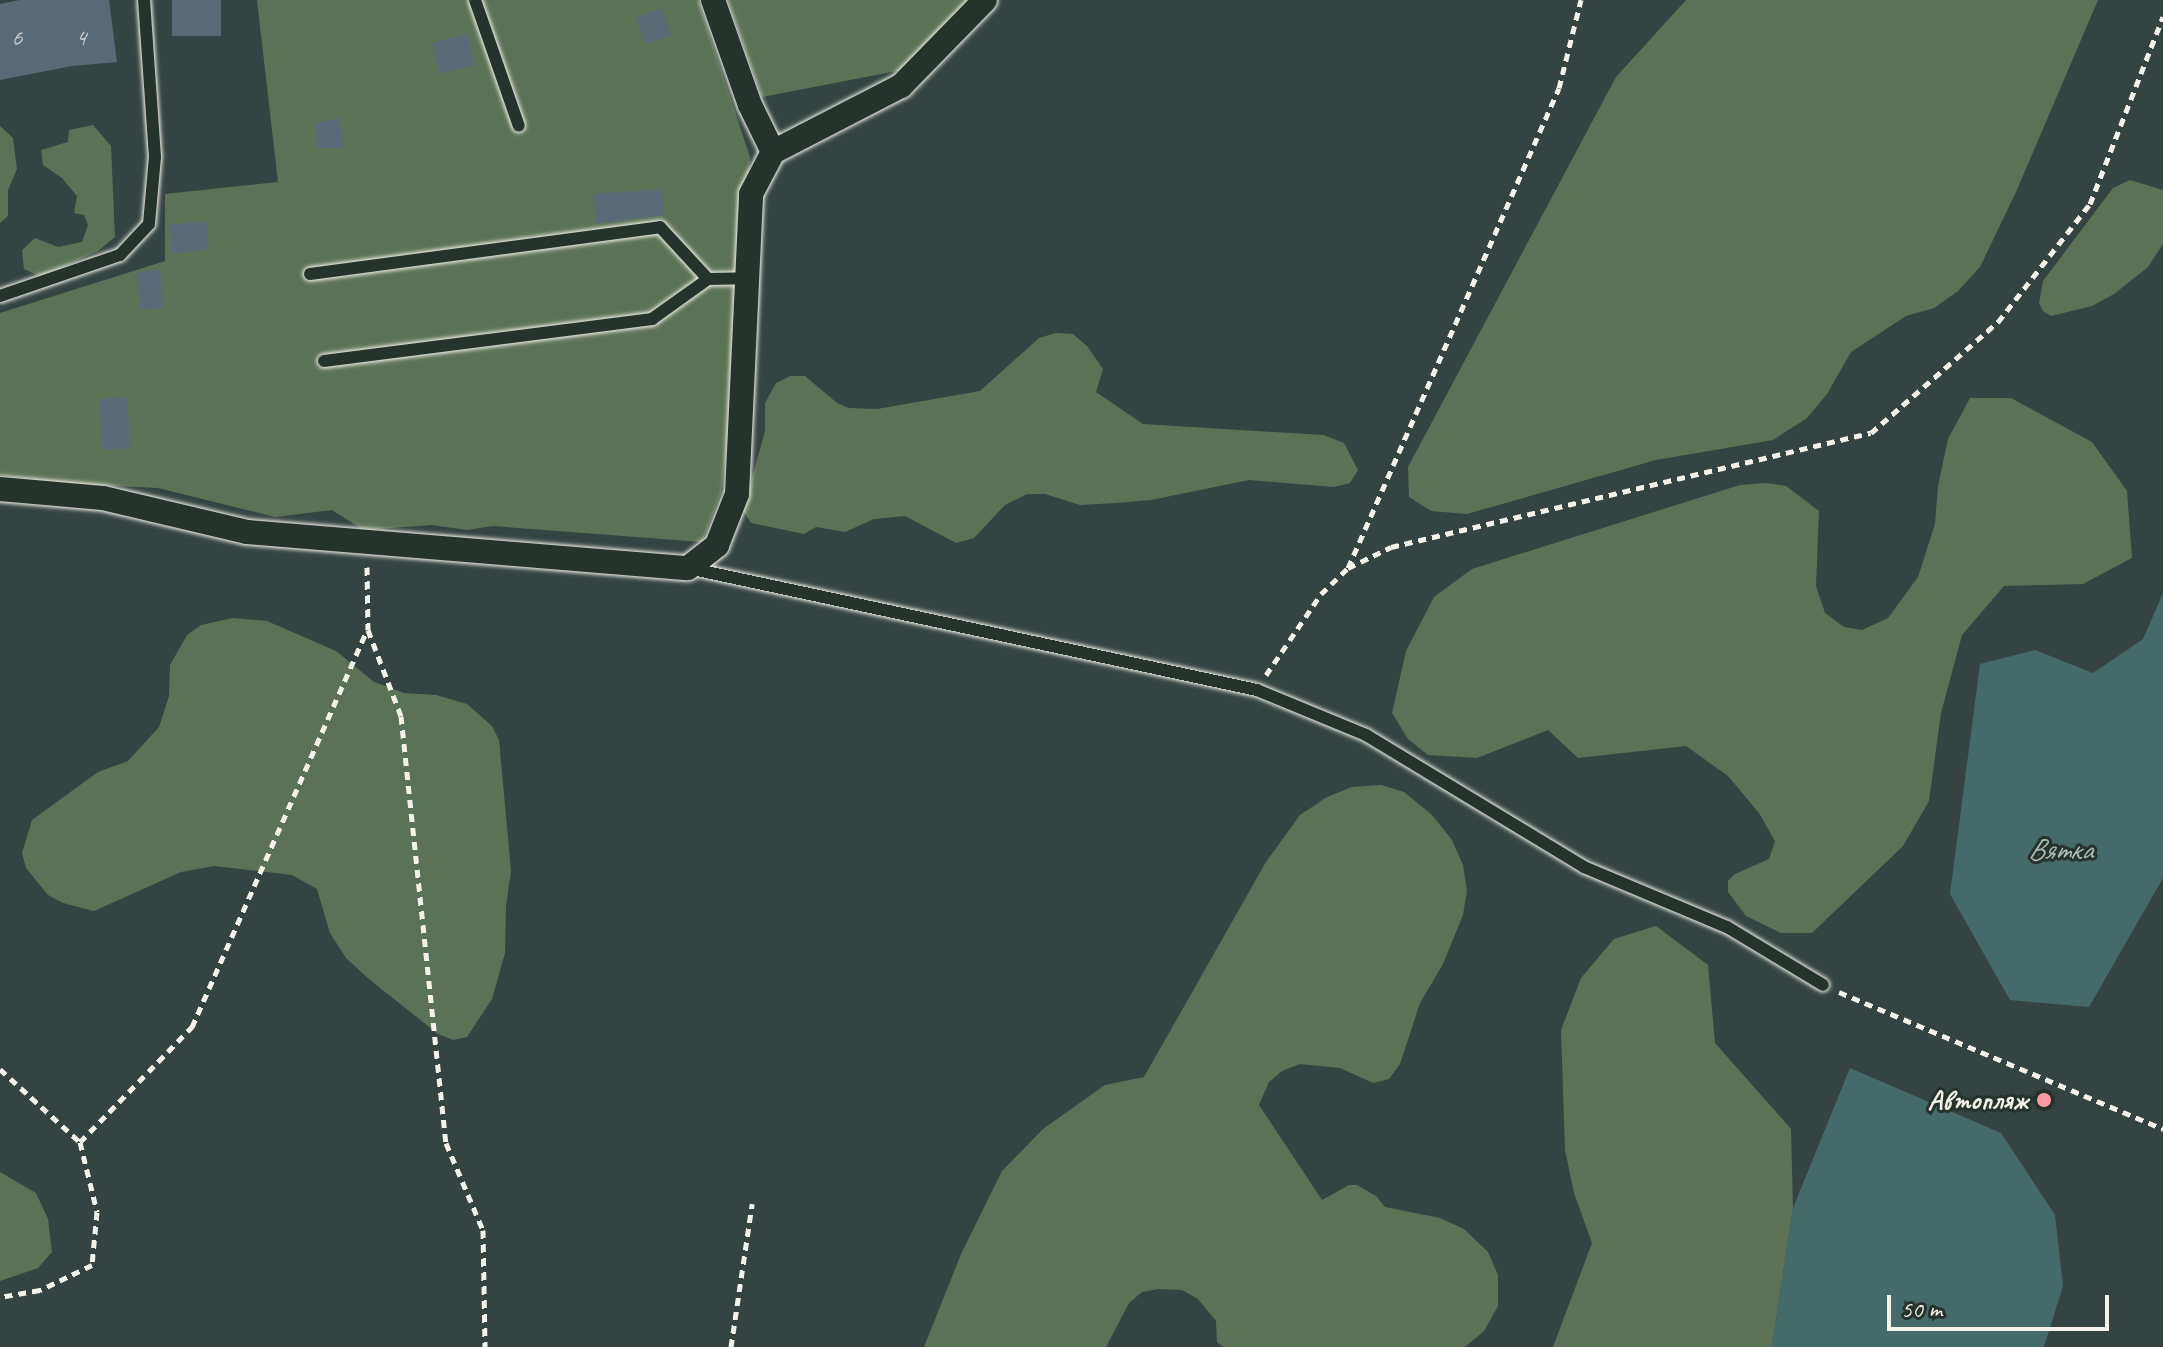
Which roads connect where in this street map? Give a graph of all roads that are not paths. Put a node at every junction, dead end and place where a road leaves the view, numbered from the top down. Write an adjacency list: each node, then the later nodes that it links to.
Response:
1 (144, 0): 10 (lane)
2 (475, 0): 5 (lane)
3 (713, 0): 6 (street)
4 (985, 0): 6 (street)
5 (519, 126)
6 (773, 152): 8 (street)
7 (310, 274): 9 (lane)
8 (747, 278): 9 (lane); 13 (street)
9 (708, 279): 11 (lane)
10 (0, 296)
11 (324, 361)
12 (0, 489): 13 (street)
13 (688, 568): 14 (lane)
14 (1823, 985)

